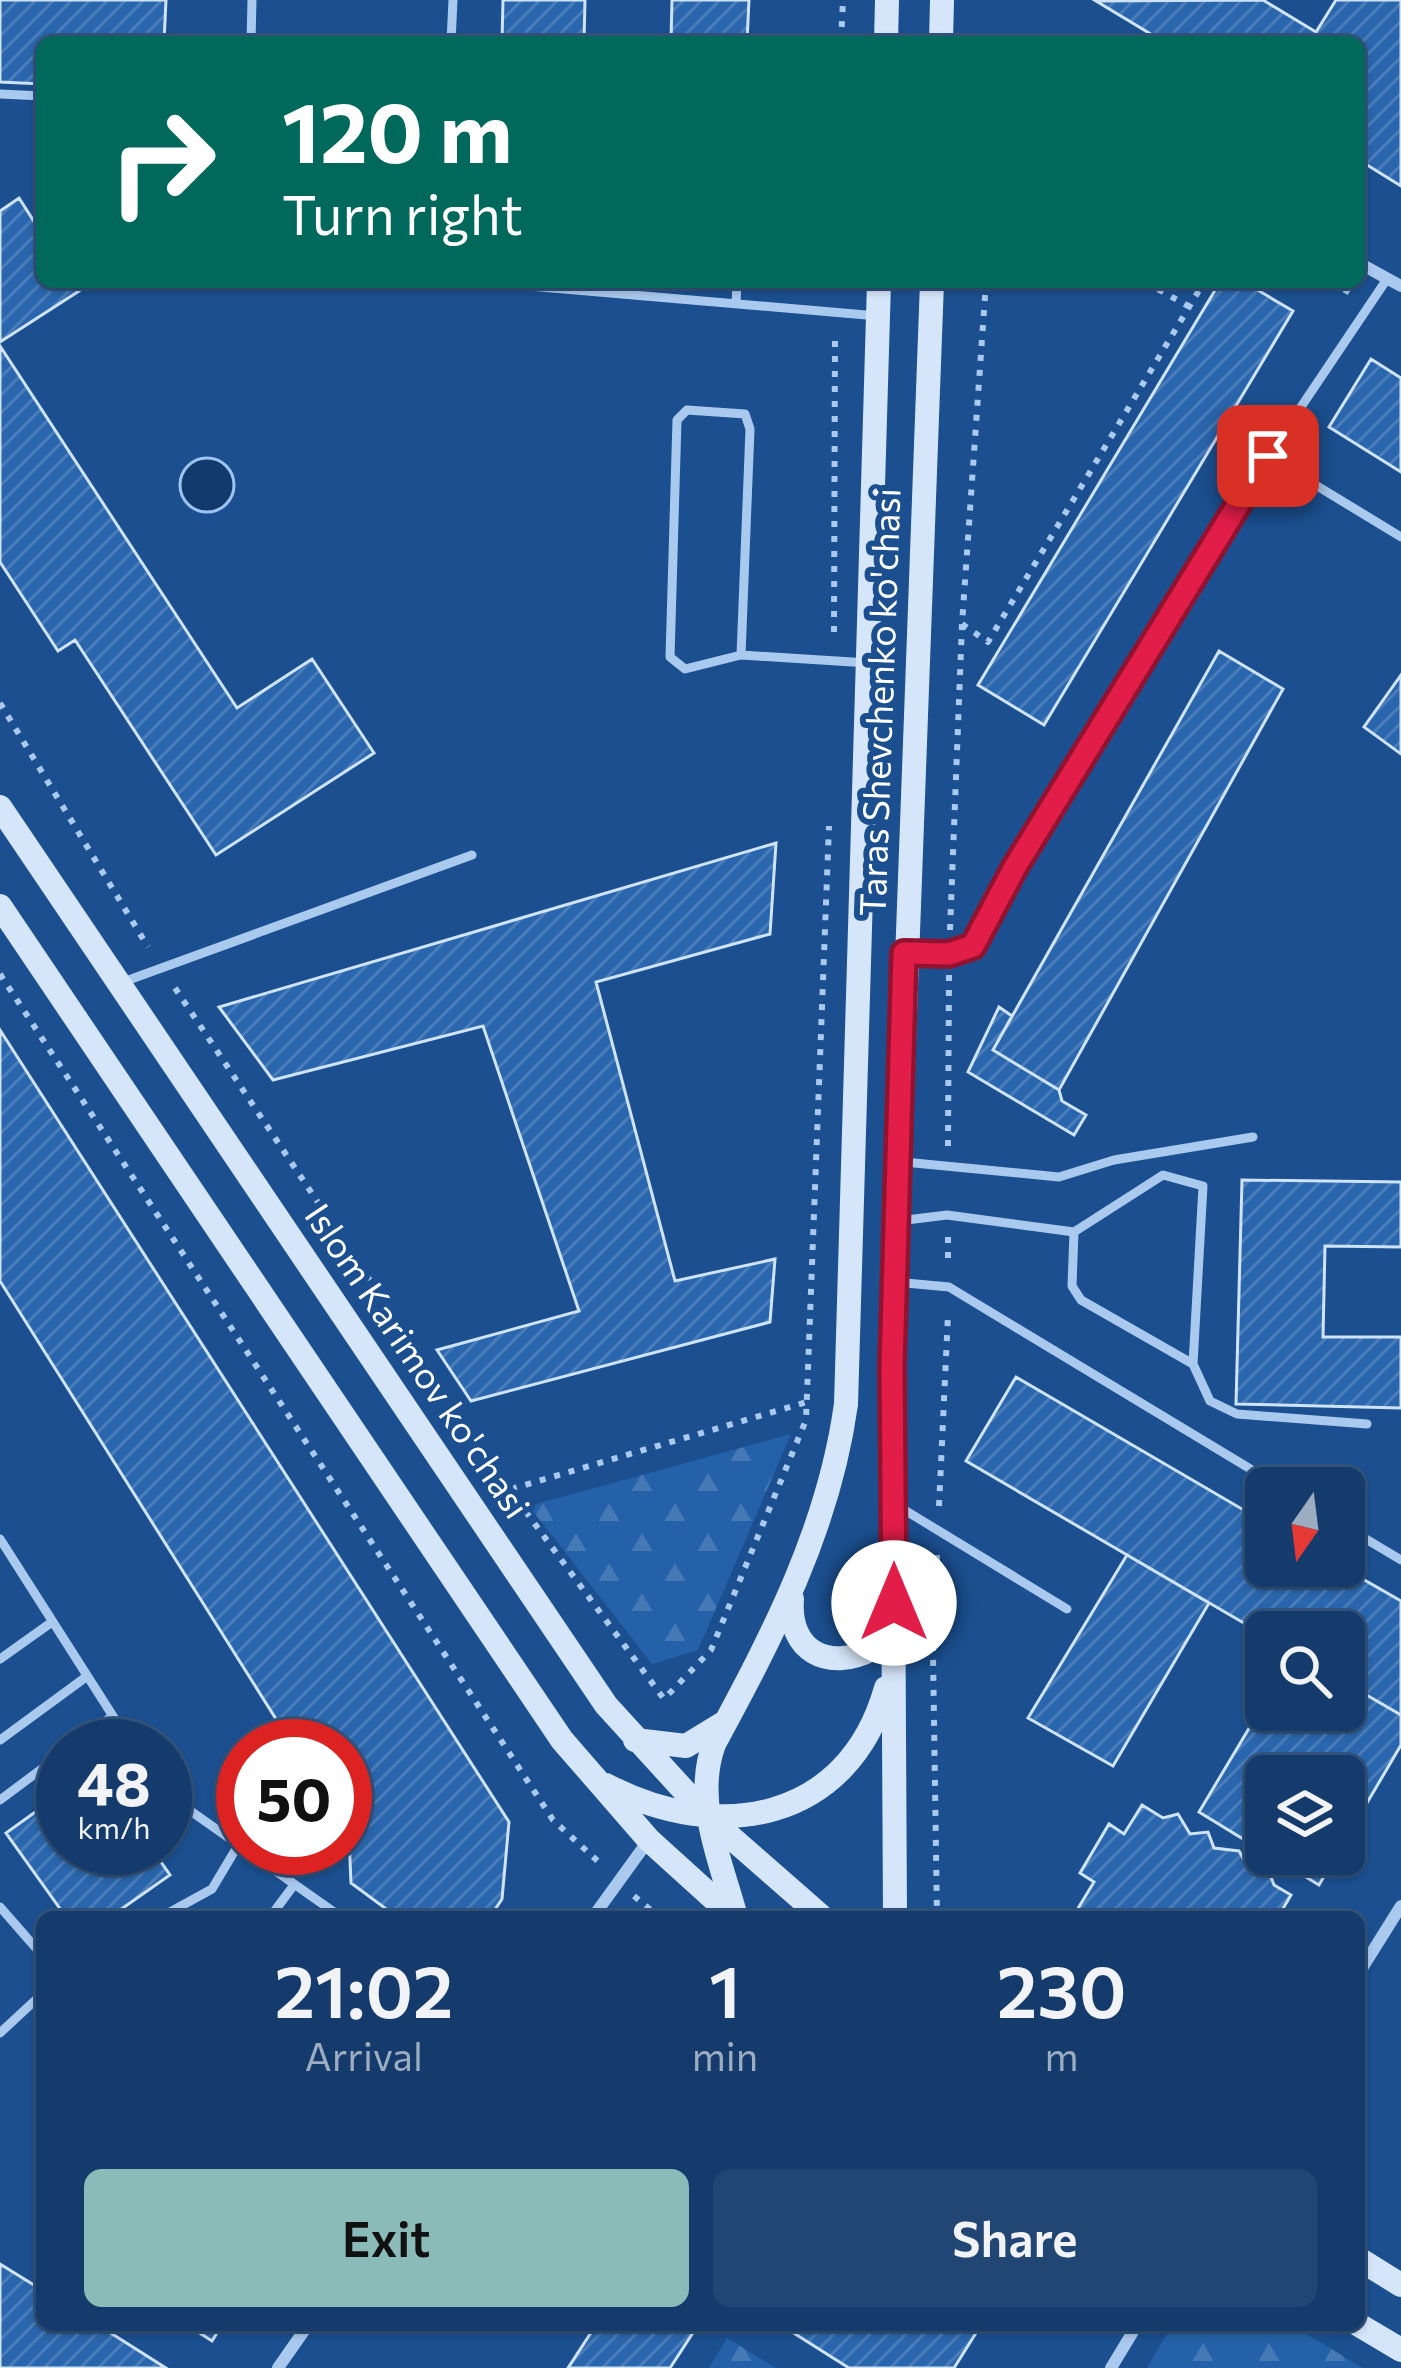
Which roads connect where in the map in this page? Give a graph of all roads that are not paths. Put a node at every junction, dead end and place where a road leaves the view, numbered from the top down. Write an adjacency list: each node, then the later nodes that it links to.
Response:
1 (252, 0): 5 (lane)
2 (453, 0): 6 (lane)
3 (887, 0): 7 (main road)
4 (942, 0): 8 (main road)
5 (251, 36)
6 (451, 36)
7 (886, 36)
8 (941, 36)
9 (0, 94): 10 (lane)
10 (36, 96)
11 (1365, 266): 12 (street)
12 (1387, 279): 13 (street); 20 (lane)
13 (1401, 286)
14 (551, 288): 18 (lane)
15 (737, 288): 18 (lane)
16 (879, 288): 19 (main road, Taras Shevchenko ko'chasi)
17 (932, 288): 27 (main road, Taras Shevchenko ko'chasi)
18 (736, 304): 19 (lane)
19 (878, 316): 23 (main road, Taras Shevchenko ko'chasi)
20 (1268, 456): 21 (lane); 27 (lane)
21 (1401, 537)
22 (742, 655): 22 (lane); 23 (lane)
23 (868, 663): 41 (main road, Taras Shevchenko ko'chasi)
24 (0, 807): 28 (main road, Islom Karimov ko'chasi)
25 (472, 855): 28 (lane)
26 (0, 906): 55 (main road)
27 (904, 953): 30 (main road, Taras Shevchenko ko'chasi)
28 (123, 982): 53 (main road, Islom Karimov ko'chasi)
29 (1253, 1137): 30 (lane)
30 (899, 1162): 31 (main road, Taras Shevchenko ko'chasi)
31 (898, 1221): 32 (lane); 33 (main road, Taras Shevchenko ko'chasi)
32 (1073, 1232): 34 (lane); 34 (lane)
33 (895, 1282): 36 (lane); 37 (main road, Taras Shevchenko ko'chasi)
34 (1193, 1364): 35 (lane)
35 (1367, 1424)
36 (1247, 1467)
37 (893, 1503): 42 (main road, Taras Shevchenko ko'chasi); 43 (lane)
38 (1365, 1538): 40 (lane)
39 (0, 1539): 44 (lane)
40 (1400, 1559)
41 (793, 1591): 42 (main road); 49 (main road, Taras Shevchenko ko'chasi)
42 (894, 1603): 46 (main road, Taras Shevchenko ko'chasi)
43 (1067, 1609)
44 (52, 1622): 45 (lane); 47 (lane)
45 (0, 1659)
46 (892, 1664): 58 (main road); 73 (main road, Taras Shevchenko ko'chasi)
47 (86, 1677): 48 (lane); 52 (lane)
48 (112, 1716): 50 (lane); 51 (lane)
49 (728, 1718): 53 (main road); 58 (main road, Taras Shevchenko ko'chasi)
50 (108, 1719)
51 (114, 1719)
52 (0, 1740)
53 (635, 1740): 58 (main road, Islom Karimov ko'chasi)
54 (36, 1774): 56 (lane)
55 (593, 1778): 58 (main road); 60 (main road)
56 (0, 1801)
57 (192, 1813): 59 (lane)
58 (710, 1819): 71 (main road, Taras Shevchenko ko'chasi); 72 (main road, Islom Karimov ko'chasi)
59 (216, 1831)
60 (649, 1840): 69 (street); 70 (main road)
61 (220, 1875): 66 (lane)
62 (279, 1875): 63 (lane)
63 (294, 1885): 67 (lane); 68 (lane)
64 (1401, 1906): 75 (street)
65 (0, 1907): 74 (lane)
66 (172, 1911)
67 (274, 1911)
68 (332, 1911)
69 (597, 1911)
70 (728, 1911)
71 (733, 1911)
72 (815, 1911)
73 (895, 1911)
74 (36, 1948)
75 (1365, 1963)
76 (36, 2000): 77 (lane)
77 (0, 2033)
78 (1365, 2263): 79 (main road)
79 (1401, 2285)
80 (1365, 2329): 83 (main road)
81 (304, 2331): 84 (street)
82 (1133, 2331): 85 (street)
83 (1401, 2350)
84 (278, 2368)
85 (1111, 2368)

